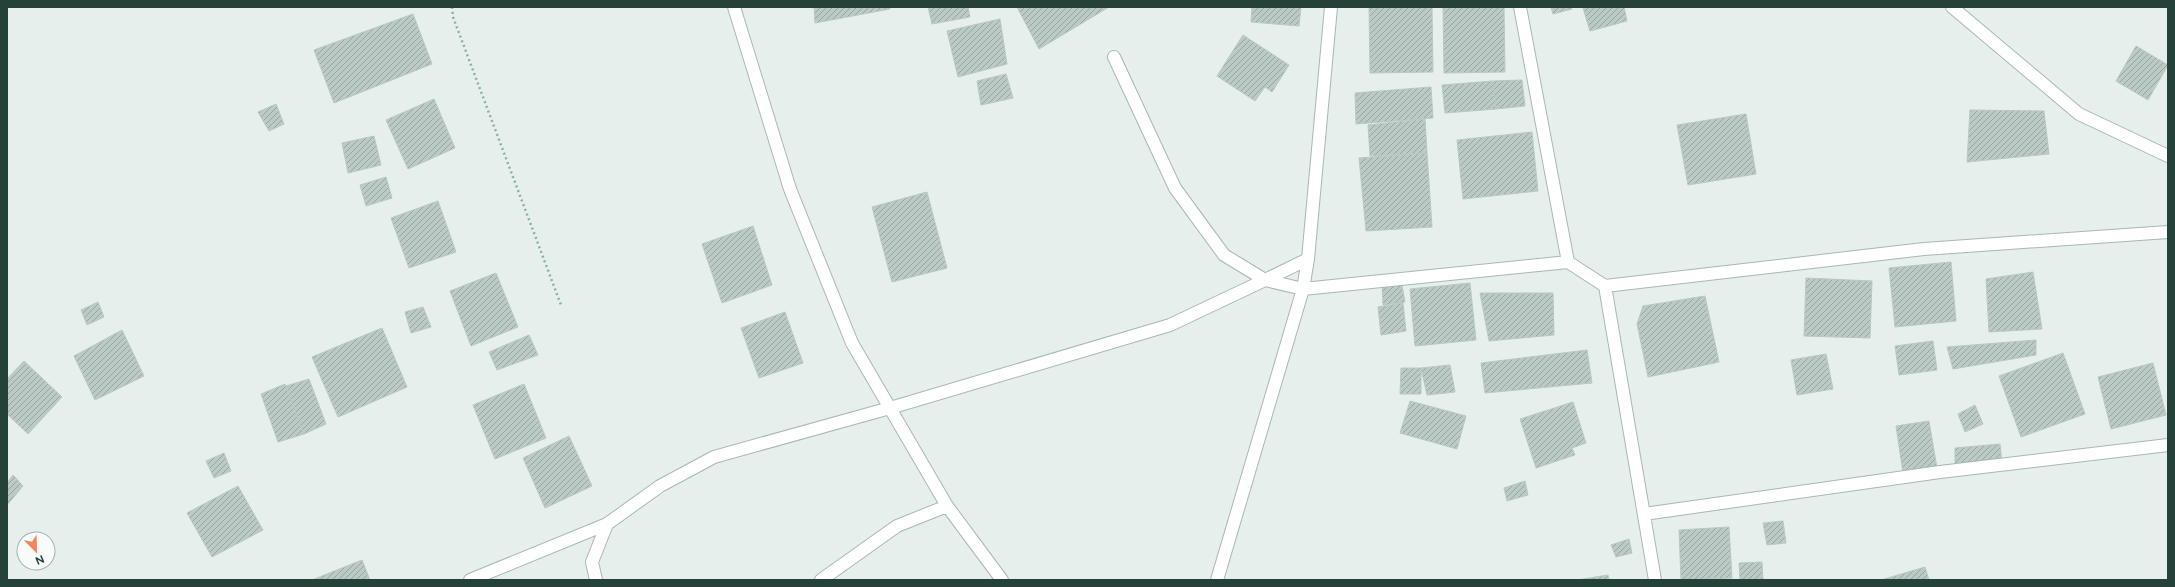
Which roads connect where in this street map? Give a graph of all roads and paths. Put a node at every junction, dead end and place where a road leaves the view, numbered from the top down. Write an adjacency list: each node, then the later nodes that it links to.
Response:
1 (452, 7): 14 (path)
2 (734, 7): 15 (street)
3 (1331, 7): 9 (street)
4 (1520, 7): 10 (street)
5 (1952, 7): 7 (street)
6 (1114, 57): 11 (street)
7 (2168, 156)
8 (2168, 232): 12 (street)
9 (1308, 259): 11 (street); 13 (street)
10 (1568, 262): 12 (street); 13 (street)
11 (1265, 280): 13 (street); 15 (street)
12 (1605, 286): 18 (street)
13 (1304, 289): 24 (street)
14 (561, 305)
15 (890, 408): 17 (street); 19 (street)
16 (2168, 445): 18 (street)
17 (947, 506): 22 (street); 23 (street)
18 (1644, 514): 25 (street)
19 (607, 524): 20 (street); 21 (street)
20 (470, 580)
21 (596, 580)
22 (821, 580)
23 (1002, 580)
24 (1217, 580)
25 (1655, 580)

